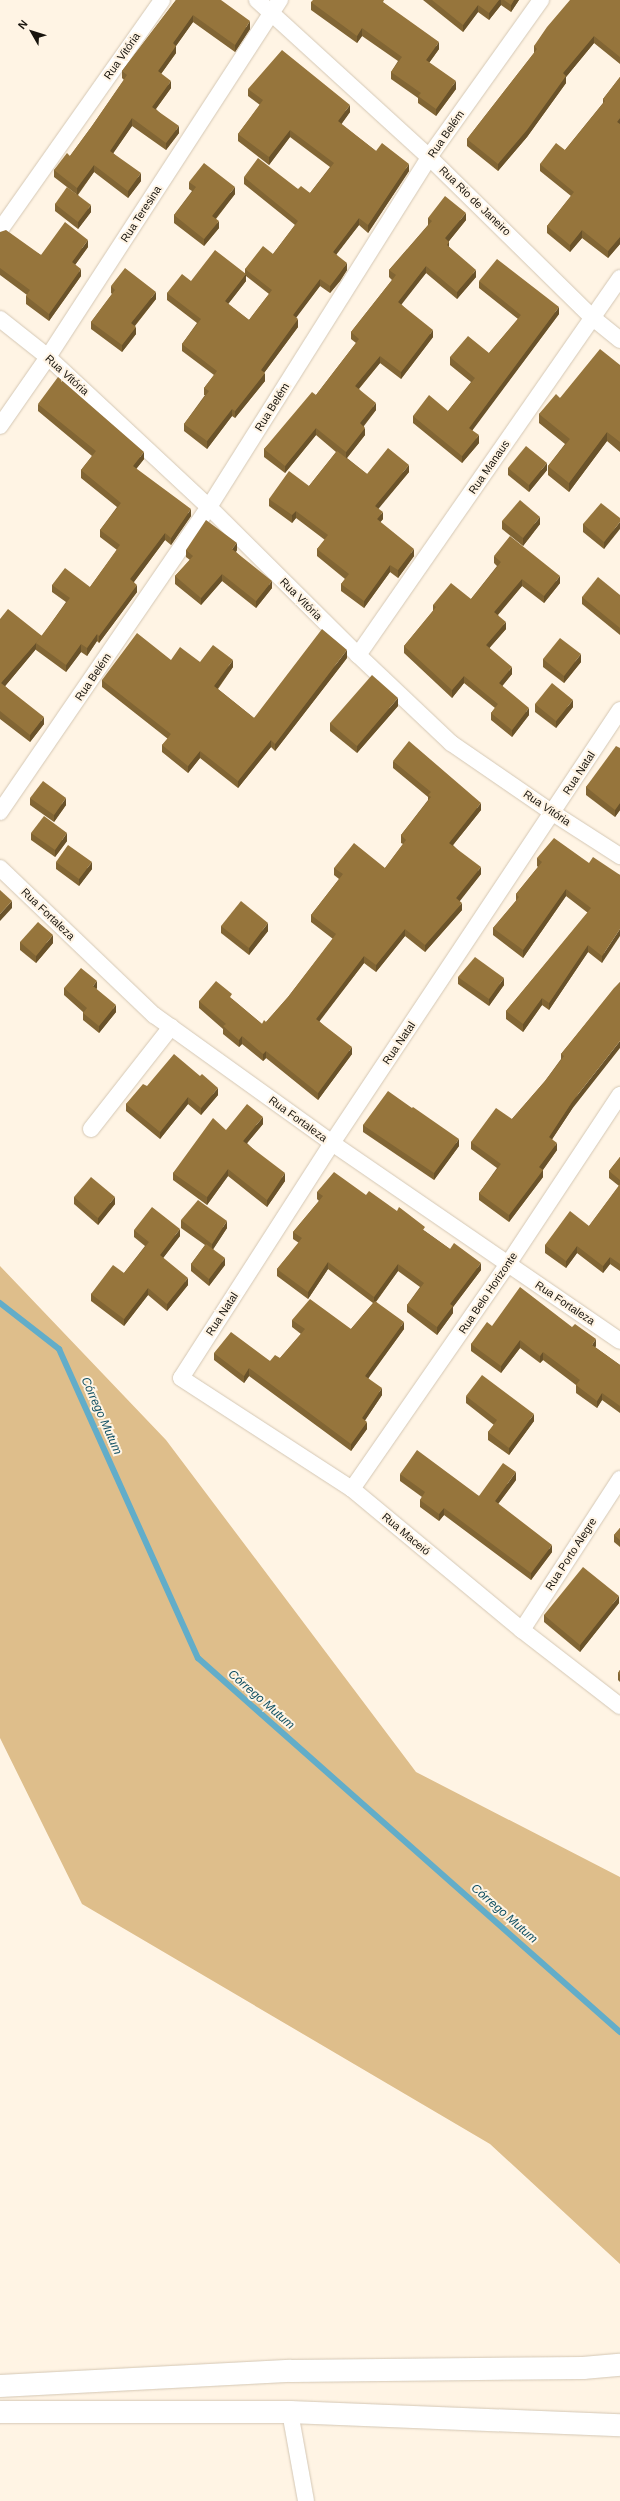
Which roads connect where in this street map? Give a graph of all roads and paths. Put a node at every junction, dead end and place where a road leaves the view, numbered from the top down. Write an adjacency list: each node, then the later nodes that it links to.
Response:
1 (162, 0): 7 (street, Rua Vitória)
2 (257, 0): 5 (street, Rua Rio de Janeiro)
3 (280, 0): 5 (street, Rua Teresina)
4 (541, 0): 6 (street, Rua Belém)
5 (270, 13): 6 (street, Rua Rio de Janeiro); 12 (street, Rua Teresina)
6 (429, 157): 9 (street, Rua Rio de Janeiro); 14 (street, Rua Belém)
7 (0, 230)
8 (620, 278): 9 (street, Rua Manaus)
9 (593, 318): 11 (street, Rua Rio de Janeiro); 15 (street, Rua Manaus)
10 (0, 319): 12 (street, Rua Vitória)
11 (620, 340)
12 (48, 357): 13 (street, Rua Teresina); 14 (street, Rua Vitória)
13 (0, 426)
14 (209, 507): 15 (street, Rua Vitória); 17 (street, Rua Belém)
15 (358, 655): 18 (street, Rua Vitória)
16 (620, 710): 18 (street, Rua Natal)
17 (0, 812)
18 (553, 813): 19 (street, Rua Vitória); 24 (street, Rua Natal)
19 (620, 856)
20 (0, 868): 21 (street, Rua Fortaleza)
21 (171, 1027): 23 (street); 24 (street, Rua Fortaleza)
22 (620, 1095): 25 (street, Rua Belo Horizonte)
23 (91, 1129)
24 (332, 1143): 25 (street, Rua Fortaleza); 27 (street, Rua Natal)
25 (508, 1264): 26 (street, Rua Fortaleza); 29 (street, Rua Belo Horizonte)
26 (620, 1341)
27 (181, 1378): 29 (street, Rua Maceió)
28 (620, 1479): 30 (street, Rua Porto Alegre)
29 (352, 1489): 30 (street, Rua Maceió)
30 (522, 1630): 31 (street, Rua Maceió)
31 (620, 1706)
32 (620, 2365): 33 (main road)
33 (0, 2386)
34 (0, 2412): 35 (main road)
35 (290, 2412): 36 (main road); 37 (street)
36 (620, 2425)
37 (306, 2501)

